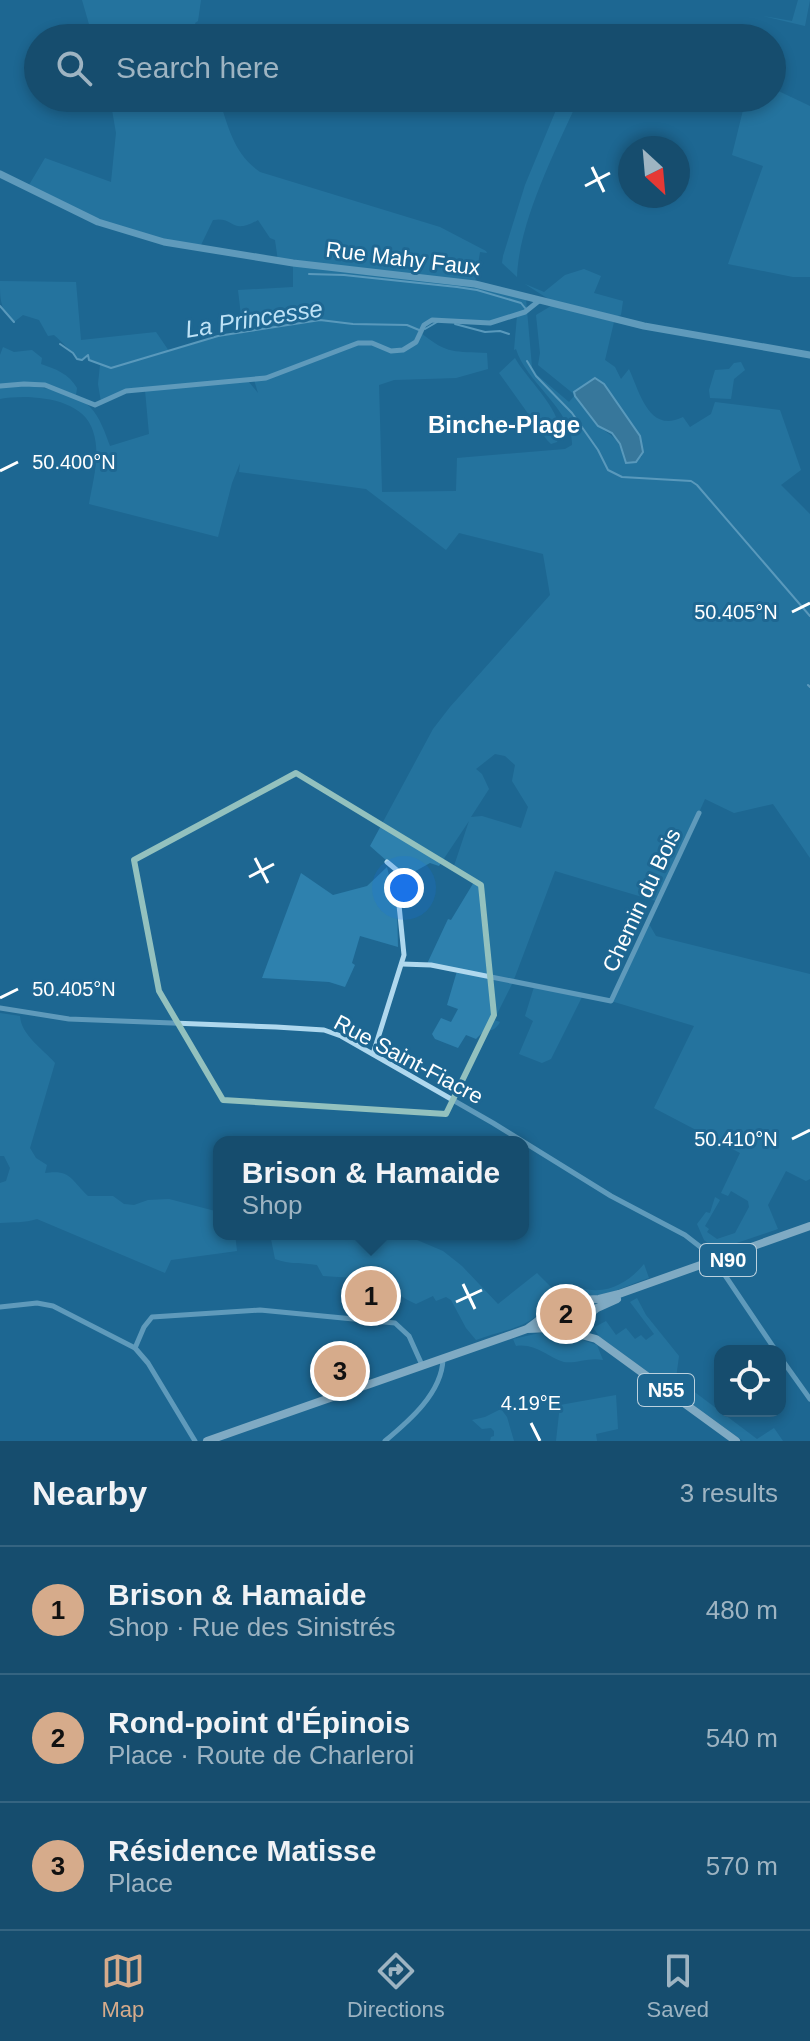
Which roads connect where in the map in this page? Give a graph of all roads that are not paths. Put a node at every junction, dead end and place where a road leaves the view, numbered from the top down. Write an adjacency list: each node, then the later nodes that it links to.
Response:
1 (0, 174): 2 (street, Rue Mahy Faux)
2 (541, 299): 3 (street, Rue Mahy Faux); 4 (street)
3 (810, 355)
4 (0, 386)
5 (699, 813): 7 (street, Chemin du Bois)
6 (387, 862): 7 (street)
7 (402, 964): 9 (street)
8 (0, 1008): 9 (street, Rue Saint-Fiacre)
9 (373, 1054): 10 (street, Rue Saint-Fiacre)
10 (514, 1136)
11 (529, 1145): 13 (street, Rue Saint-Fiacre)
12 (810, 1228): 13 (main road, N90)
13 (716, 1261): 14 (main road, N90); 17 (main road, N90); 22 (street, Rue Saint-Fiacre)
14 (579, 1300): 16 (main road, N90); 17 (main road)
15 (0, 1307): 23 (street)
16 (546, 1313): 18 (main road); 19 (main road, N90)
17 (585, 1319): 20 (main road, N90); 21 (main road, N55)
18 (551, 1328): 19 (main road, N90); 20 (main road, N90)
19 (527, 1329): 24 (main road, N90)
20 (574, 1333): 21 (main road, N55)
21 (596, 1339): 31 (main road, N55)
22 (772, 1345)
23 (135, 1348): 25 (street); 28 (street)
24 (443, 1358): 25 (main road, N90); 30 (street)
25 (422, 1365): 29 (main road, N90)
26 (786, 1365): 27 (street)
27 (810, 1399)
28 (195, 1441)
29 (207, 1441)
30 (385, 1441)
31 (736, 1441)

